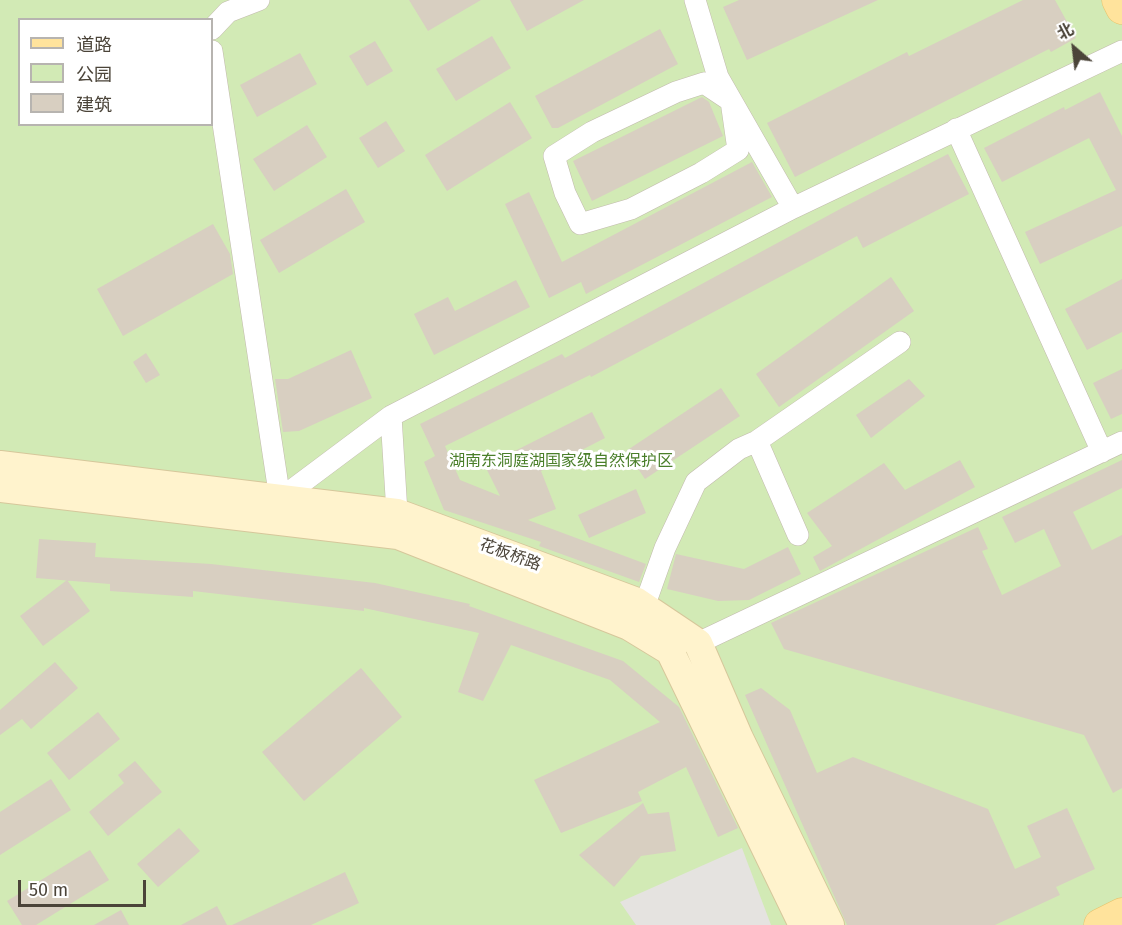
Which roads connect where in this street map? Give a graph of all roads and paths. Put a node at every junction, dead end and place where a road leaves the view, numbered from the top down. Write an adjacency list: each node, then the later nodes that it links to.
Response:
1 (259, 0): 5 (street)
2 (695, 0): 8 (street)
3 (1118, 0): 4 (main road)
4 (1122, 8)
5 (213, 28)
6 (1122, 51): 9 (street)
7 (213, 58): 18 (street)
8 (731, 101): 8 (street); 10 (street)
9 (956, 129): 10 (street); 15 (street)
10 (793, 208): 12 (street)
11 (900, 342): 13 (street)
12 (391, 416): 18 (street); 19 (street)
13 (758, 441): 20 (street); 21 (street)
14 (1122, 442): 15 (street)
15 (1102, 452): 22 (street)
16 (0, 465): 18 (street, 花板桥路)
17 (0, 488): 24 (street, 花板桥路)
18 (280, 499): 19 (street, 花板桥路)
19 (398, 513): 21 (street, 花板桥路)
20 (798, 535)
21 (644, 607): 22 (street, 花板桥路)
22 (698, 643): 25 (street)
23 (1122, 914): 26 (main road)
24 (803, 925)
25 (830, 925)
26 (1100, 925)

